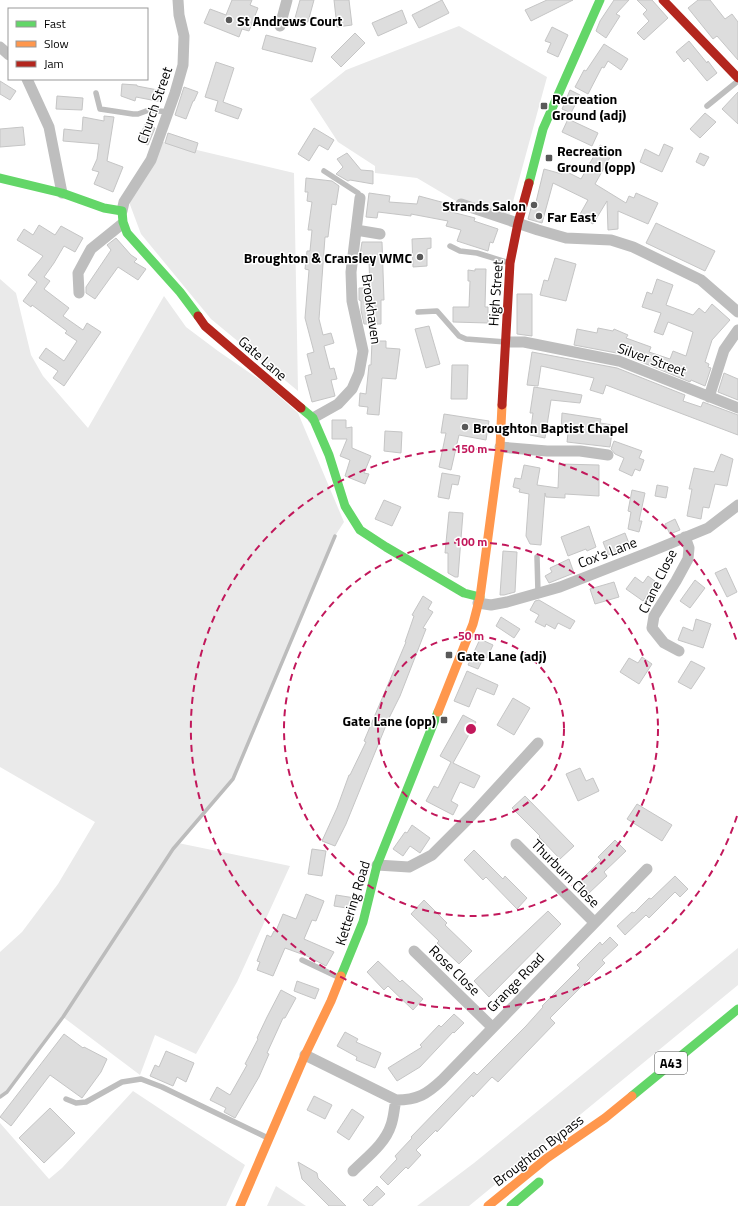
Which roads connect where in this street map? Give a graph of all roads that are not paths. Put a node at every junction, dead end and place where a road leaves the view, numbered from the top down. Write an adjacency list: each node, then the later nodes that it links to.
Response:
1 (178, 0): 13 (street, Church Street)
2 (287, 0): 5 (street)
3 (600, 0): 20 (main road, High Street)
4 (663, 0): 8 (main road)
5 (280, 26)
6 (0, 47): 7 (street)
7 (8, 54)
8 (738, 78)
9 (27, 80): 16 (street)
10 (738, 81): 12 (lane)
11 (96, 93): 13 (lane)
12 (707, 106)
13 (168, 112): 19 (street, Church Street)
14 (324, 171): 17 (lane)
15 (0, 178): 16 (main road)
16 (62, 193): 19 (main road)
17 (360, 198): 22 (street, Brookhaven)
18 (461, 204): 20 (street)
19 (122, 211): 21 (main road)
20 (518, 223): 25 (main road, High Street); 28 (street)
21 (122, 224): 26 (street); 33 (main road, Gate Lane)
22 (356, 230): 23 (street); 33 (street, Brookhaven)
23 (380, 234)
24 (450, 246): 25 (lane)
25 (510, 263): 30 (main road, High Street)
26 (79, 293)
27 (418, 312): 30 (lane)
28 (738, 312)
29 (738, 330): 31 (street)
30 (506, 342): 31 (street, Silver Street); 34 (main road, High Street)
31 (709, 397): 32 (street, Silver Street)
32 (738, 408)
33 (313, 418): 40 (main road, Gate Lane)
34 (500, 447): 35 (street); 40 (main road, High Street)
35 (608, 455)
36 (738, 505): 37 (street, Cox's Lane)
37 (685, 537): 39 (street, Cox's Lane); 41 (street, Crane Close)
38 (537, 557): 39 (lane)
39 (538, 593): 40 (street, Cox's Lane)
40 (479, 600): 44 (main road, Kettering Road)
41 (679, 651)
42 (538, 743): 44 (street)
43 (516, 844): 46 (street, Thurburn Close)
44 (378, 865): 49 (main road, Kettering Road)
45 (646, 869): 46 (street, Grange Road)
46 (594, 922): 51 (street, Grange Road)
47 (414, 951): 51 (street, Rose Close)
48 (302, 960): 49 (lane)
49 (341, 978): 52 (main road, Kettering Road)
50 (738, 1009): 55 (main road, Broughton Bypass / A43)
51 (492, 1027): 54 (street, Grange Road)
52 (305, 1055): 54 (street); 56 (main road, Kettering Road)
53 (66, 1099): 56 (lane)
54 (396, 1100): 58 (street)
55 (605, 1118): 57 (main road, Broughton Bypass / A43); 61 (main road, Broughton Bypass / A43)
56 (268, 1138): 60 (main road, Kettering Road)
57 (568, 1155)
58 (353, 1171)
59 (546, 1175): 62 (main road, Broughton Bypass)
60 (240, 1206)
61 (488, 1206)
62 (511, 1206)

